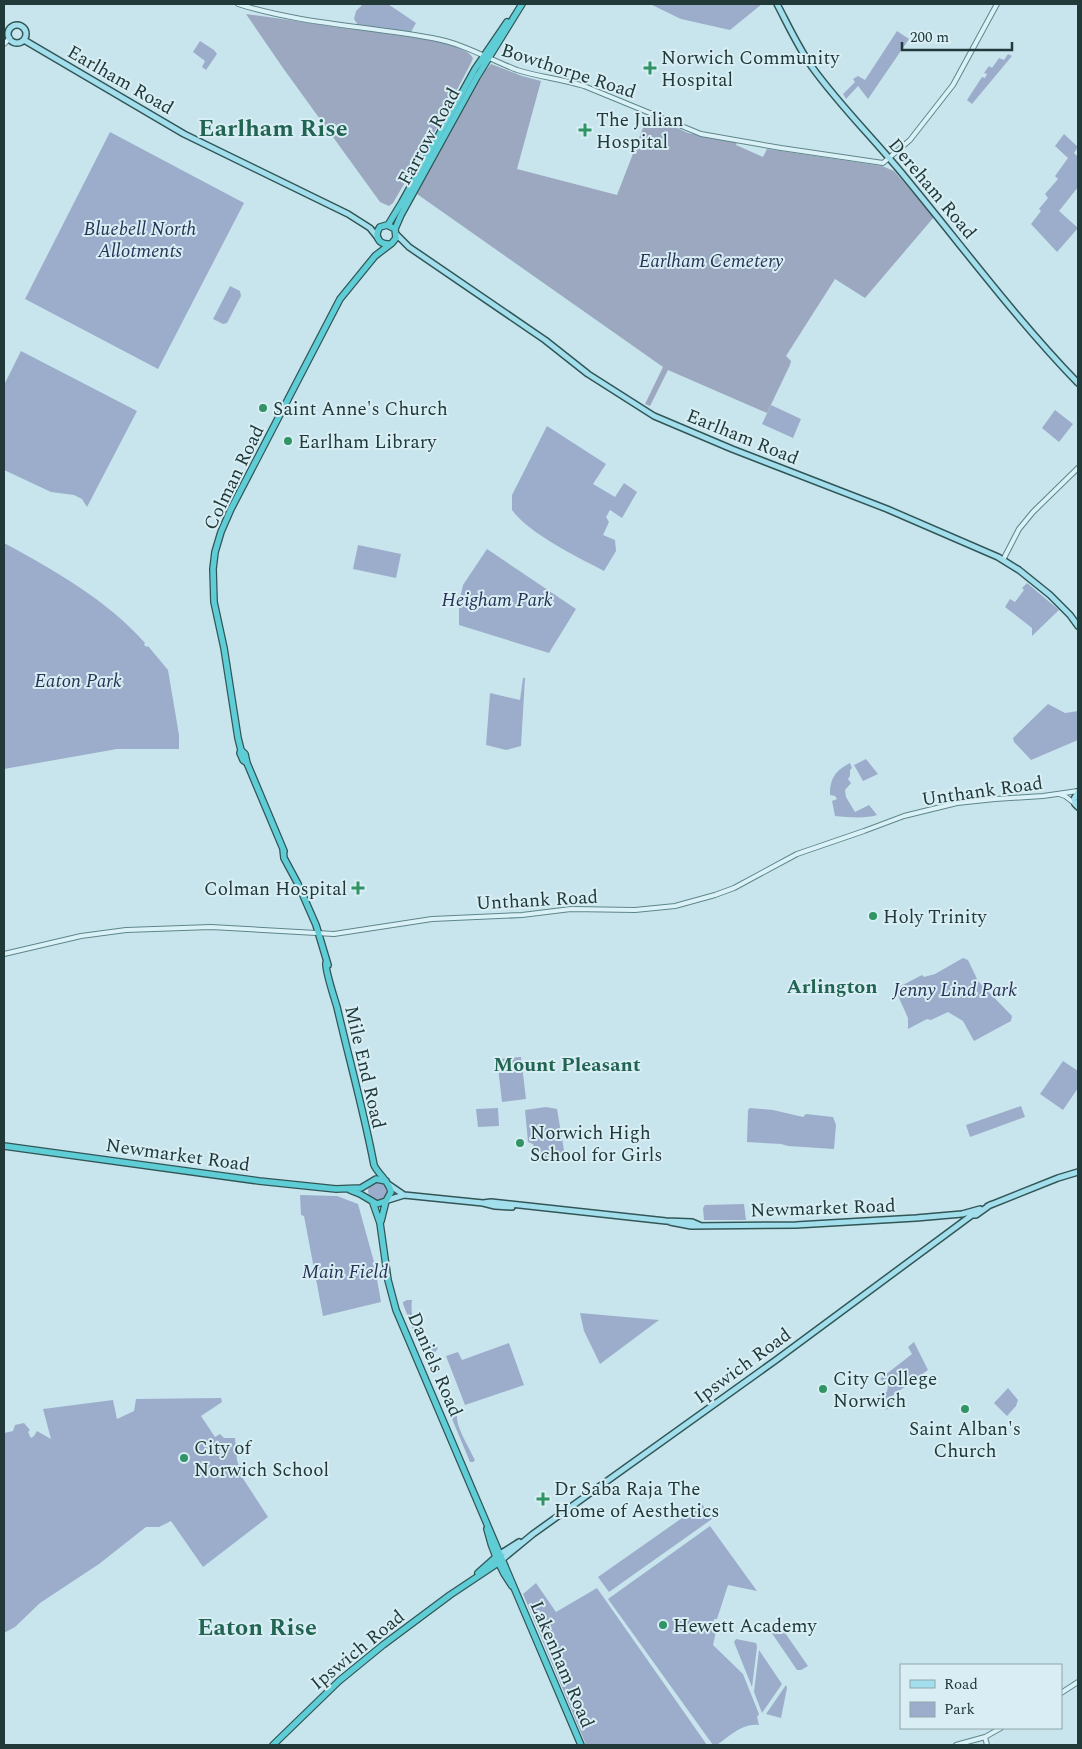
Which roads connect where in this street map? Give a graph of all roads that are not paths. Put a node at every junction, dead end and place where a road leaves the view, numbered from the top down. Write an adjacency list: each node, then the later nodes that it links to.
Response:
1 (238, 4): 8 (street, Bowthorpe Road)
2 (522, 4): 8 (highway)
3 (778, 4): 9 (main road, Dereham Road)
4 (997, 4): 9 (street)
5 (6, 32): 6 (main road); 6 (main road); 7 (street)
6 (24, 40): 10 (main road, Earlham Road)
7 (4, 44)
8 (486, 57): 9 (street, Bowthorpe Road); 11 (highway, Farrow Road); 13 (highway, Farrow Road)
9 (890, 158): 18 (main road, Dereham Road)
10 (364, 224): 12 (main road, Earlham Road); 14 (main road, Earlham Road)
11 (388, 225): 12 (highway); 13 (highway)
12 (380, 227): 14 (highway, Colman Road)
13 (396, 232): 15 (highway, Colman Road); 16 (main road, Earlham Road)
14 (378, 239): 15 (highway); 17 (highway, Colman Road)
15 (390, 244): 16 (main road, Earlham Road); 17 (highway, Colman Road)
16 (409, 247): 20 (main road, Earlham Road)
17 (365, 268): 25 (highway, Colman Road)
18 (1078, 383)
19 (1078, 468): 20 (street)
20 (1003, 560): 21 (main road, Earlham Road)
21 (1078, 626)
22 (1078, 792): 23 (street, Unthank Road); 24 (main road)
23 (1056, 794): 24 (street, Unthank Road); 25 (street, Unthank Road)
24 (1076, 806)
25 (319, 934): 26 (street, Unthank Road); 28 (highway, Mile End Road)
26 (4, 954)
27 (4, 1146): 32 (highway, Newmarket Road)
28 (374, 1165): 30 (highway, Mile End Road); 31 (highway, Mile End Road)
29 (1078, 1172): 37 (main road)
30 (387, 1182): 31 (highway, Newmarket Road); 33 (main road, Newmarket Road); 35 (highway)
31 (369, 1183): 32 (highway, Newmarket Road); 34 (highway)
32 (348, 1189): 34 (highway, Newmarket Road)
33 (404, 1195): 35 (main road, Newmarket Road); 38 (main road, Newmarket Road)
34 (368, 1199): 36 (highway, Newmarket Road)
35 (387, 1201): 36 (highway, Newmarket Road); 39 (highway, Daniels Road)
36 (373, 1203): 39 (highway, Daniels Road)
37 (990, 1205): 38 (main road, Newmarket Road); 38 (main road)
38 (974, 1212): 40 (main road, Ipswich Road)
39 (380, 1223): 40 (highway, Daniels Road)
40 (499, 1558): 45 (highway, Ipswich Road); 46 (highway, Lakenham Road)
41 (1078, 1682): 42 (street)
42 (1062, 1692)
43 (998, 1729): 44 (street)
44 (984, 1737): 47 (street); 48 (street)
45 (273, 1745)
46 (581, 1745)
47 (956, 1745)
48 (987, 1745)

